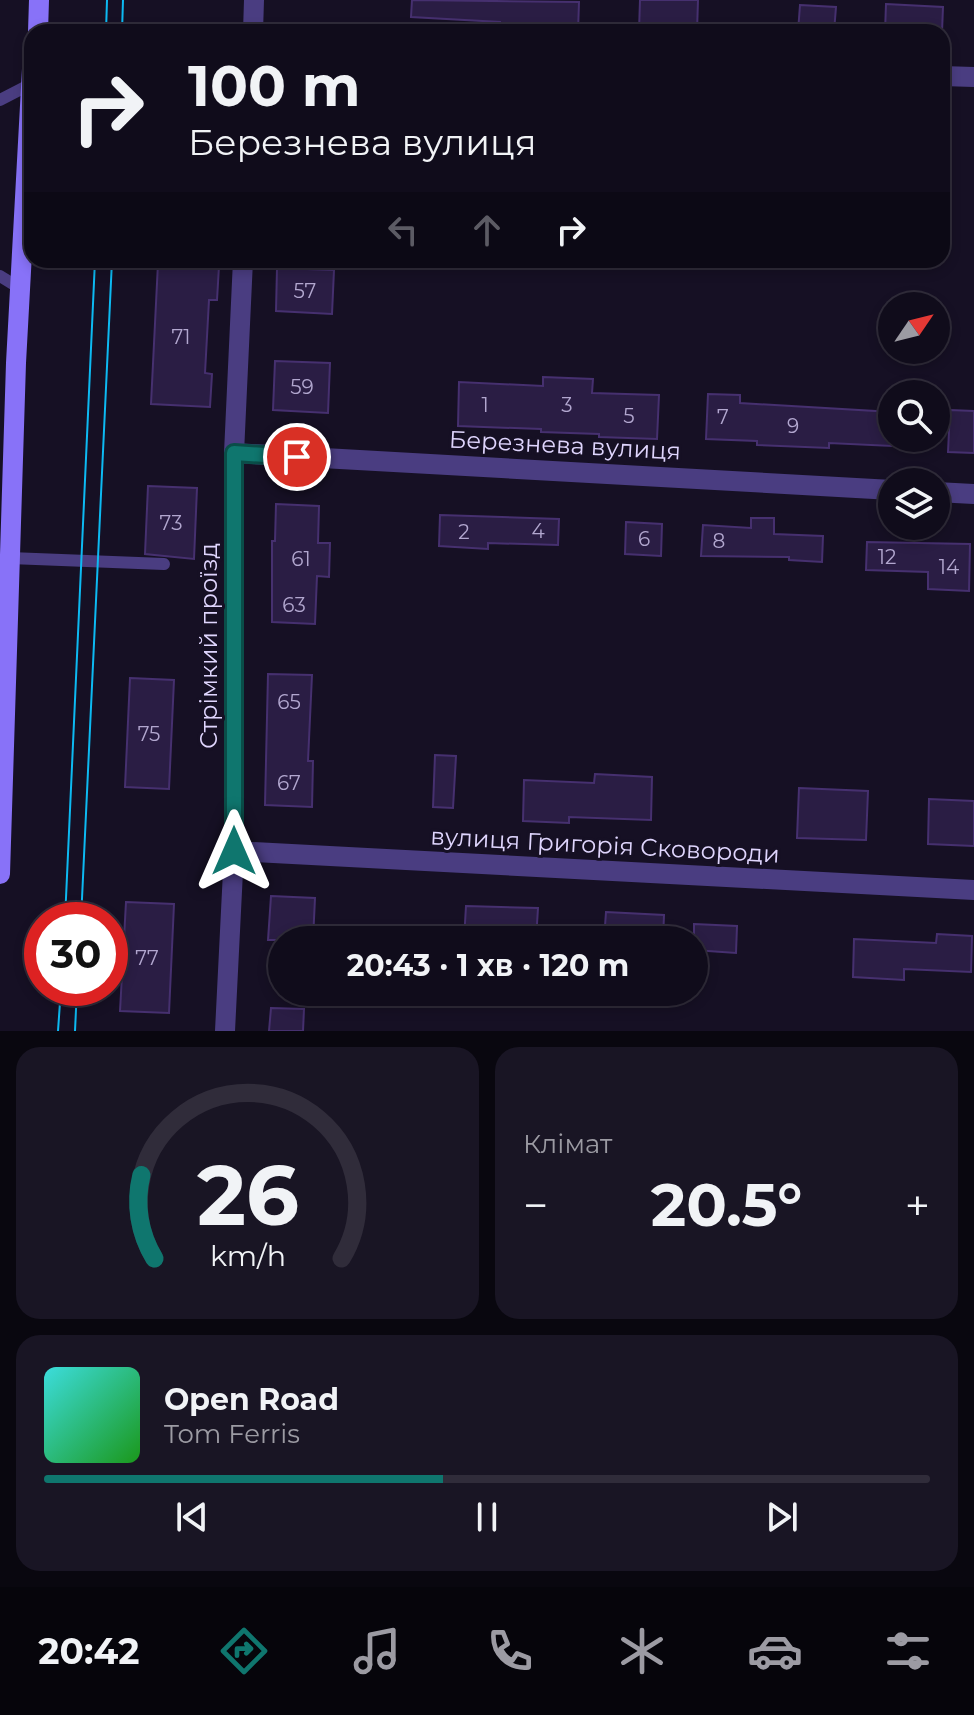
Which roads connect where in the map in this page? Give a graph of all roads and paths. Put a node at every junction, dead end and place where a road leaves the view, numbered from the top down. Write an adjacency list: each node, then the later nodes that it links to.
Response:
1 (39, 0): 3 (main road)
2 (254, 0): 4 (street)
3 (38, 24)
4 (253, 24)
5 (950, 76): 6 (street)
6 (974, 77)
7 (24, 82): 8 (lane)
8 (0, 100)
9 (24, 225): 12 (main road)
10 (243, 268): 13 (street, Стрімкий проїзд)
11 (0, 276): 12 (lane)
12 (21, 289): 17 (main road)
13 (234, 453): 14 (street, Березнева вулиця); 19 (street, Стрімкий проїзд)
14 (878, 489)
15 (950, 493): 16 (street)
16 (974, 494)
17 (10, 558): 18 (lane); 20 (main road)
18 (164, 564)
19 (234, 851): 21 (street, вулиця Григорія Сковороди); 22 (street, Стрімкий проїзд)
20 (0, 874)
21 (974, 890)
22 (225, 1031)

